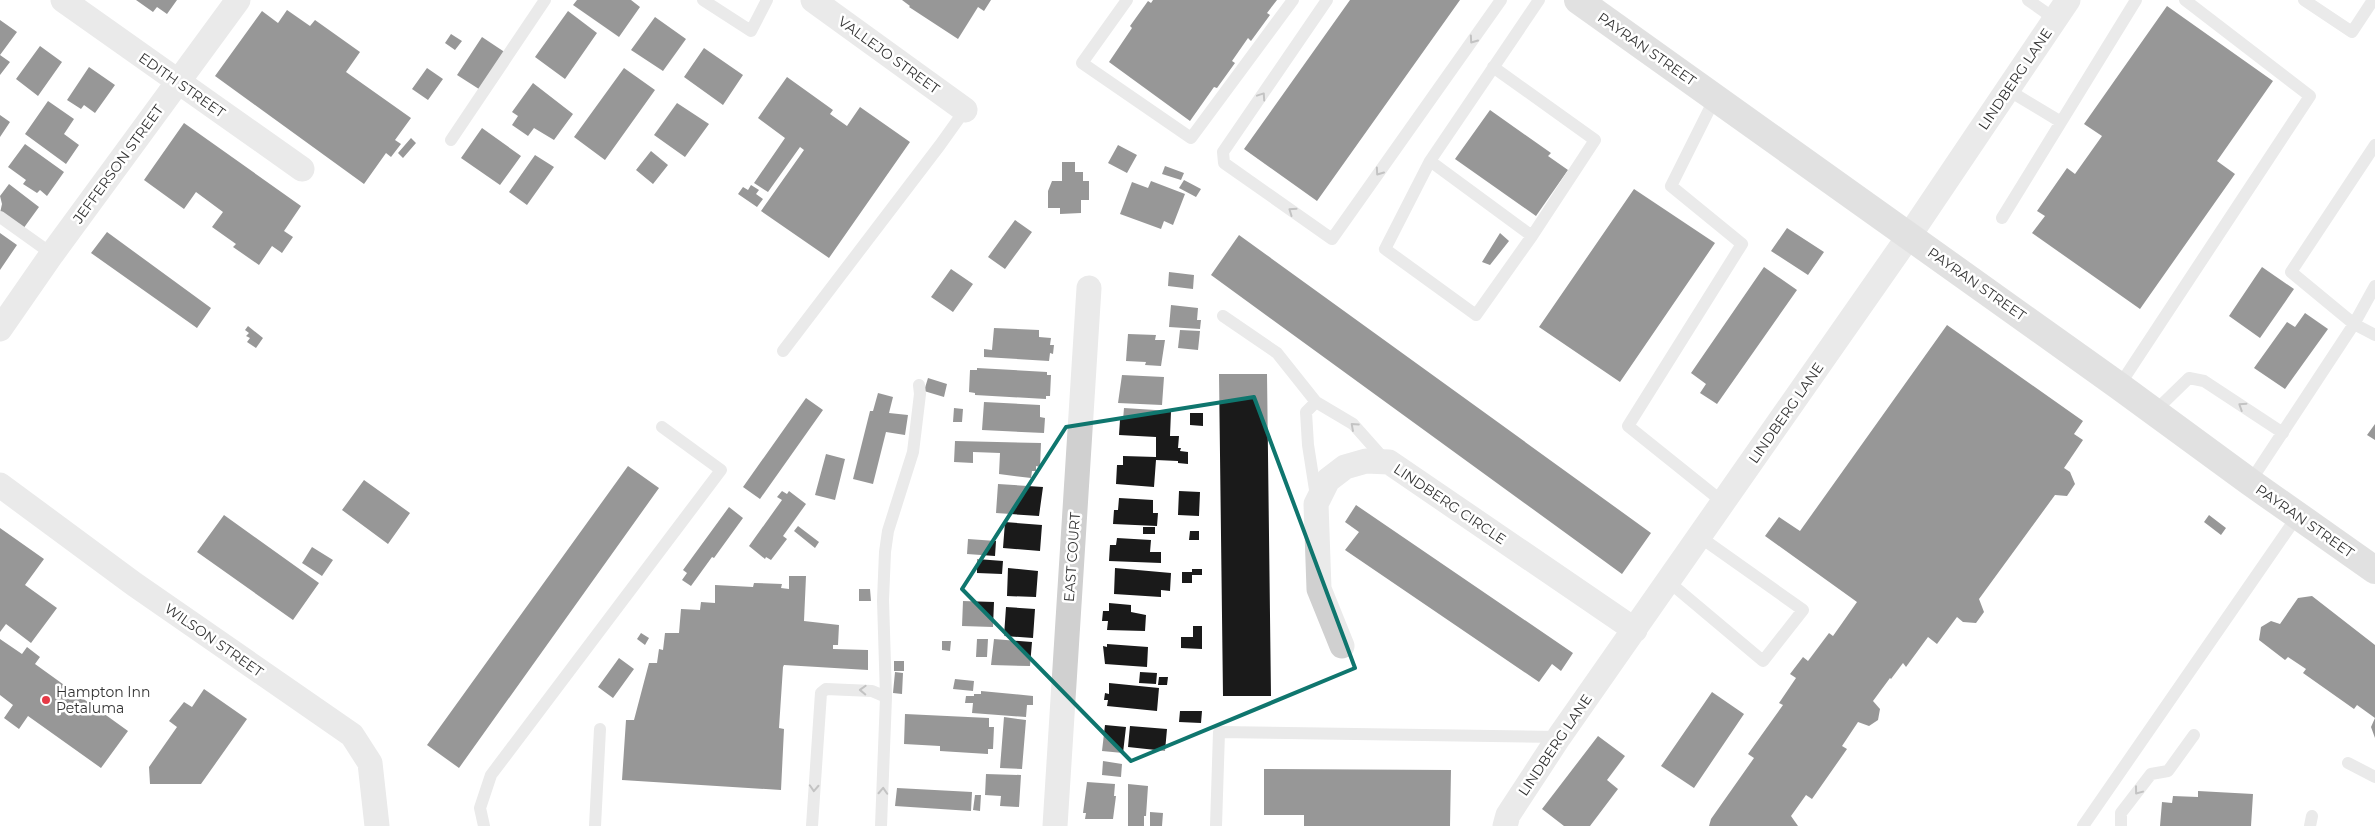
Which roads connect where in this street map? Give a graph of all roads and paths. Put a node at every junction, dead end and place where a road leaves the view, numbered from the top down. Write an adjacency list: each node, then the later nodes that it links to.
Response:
1 (63, 0): 20 (street, EDITH STREET)
2 (238, 0): 20 (street, JEFFERSON STREET)
3 (545, 0): 25 (lane)
4 (703, 0): 5 (lane)
5 (767, 0)
6 (813, 0): 23 (street, VALLEJO STREET)
7 (1127, 0): 8 (lane)
8 (1293, 0)
9 (1327, 0): 10 (lane, one-way to 9)
10 (1502, 0)
11 (1539, 0): 19 (lane)
12 (1578, 0): 22 (main road, PAYRAN STREET)
13 (2028, 0): 18 (lane)
14 (2136, 0): 24 (lane)
15 (2185, 0): 42 (lane)
16 (2304, 0): 17 (lane)
17 (2373, 0)
18 (2062, 10): 21 (street, LINDBERG LANE)
19 (1493, 67): 27 (lane); 31 (lane)
20 (177, 82): 28 (street, EDITH STREET); 33 (street, JEFFERSON STREET)
21 (2008, 90): 24 (lane); 32 (street, LINDBERG LANE)
22 (1716, 98): 32 (main road, PAYRAN STREET); 51 (lane)
23 (965, 110): 40 (lane)
24 (2061, 122): 30 (lane)
25 (451, 140)
26 (2375, 145): 37 (lane)
27 (1430, 161): 31 (lane); 31 (lane)
28 (302, 168)
29 (0, 217): 33 (lane)
30 (2002, 218)
31 (1532, 236)
32 (1910, 236): 42 (main road, PAYRAN STREET); 51 (street, LINDBERG LANE)
33 (52, 254): 38 (street, JEFFERSON STREET)
34 (2375, 286): 37 (lane)
35 (1089, 288): 69 (street, EAST COURT)
36 (1223, 316): 43 (lane)
37 (2354, 324): 39 (lane); 46 (lane)
38 (0, 329)
39 (2375, 335)
40 (783, 351)
41 (919, 385): 58 (lane)
42 (2119, 386): 44 (main road, PAYRAN STREET)
43 (1316, 402): 47 (lane, one-way to 43); 50 (lane)
44 (2154, 412): 46 (lane, one-way to 44); 48 (main road, PAYRAN STREET)
45 (662, 427): 65 (lane)
46 (2283, 432): 48 (lane)
47 (1387, 462): 50 (street, LINDBERG CIRCLE); 56 (street, LINDBERG CIRCLE)
48 (2250, 482): 52 (main road, PAYRAN STREET)
49 (0, 485): 64 (street, WILSON STREET)
50 (1317, 499): 57 (street)
51 (1724, 503): 53 (street, LINDBERG LANE)
52 (2298, 516): 54 (main road, PAYRAN STREET); 72 (lane)
53 (1700, 537): 55 (street, LINDBERG LANE); 55 (lane)
54 (2375, 570)
55 (1669, 582): 56 (street, LINDBERG LANE)
56 (1635, 630): 61 (street, LINDBERG LANE)
57 (1342, 646)
58 (886, 697): 67 (lane, one-way to 67); 68 (lane, one-way to 58)
59 (600, 729): 66 (lane)
60 (2194, 735): 73 (lane, one-way to 73)
61 (1559, 737): 70 (lane); 71 (street, LINDBERG LANE)
62 (2348, 763): 63 (lane)
63 (2375, 777)
64 (377, 826)
65 (484, 826)
66 (595, 826)
67 (812, 826)
68 (881, 826)
69 (1055, 826)
70 (1216, 826)
71 (1505, 826)
72 (2082, 826)
73 (2121, 826)

